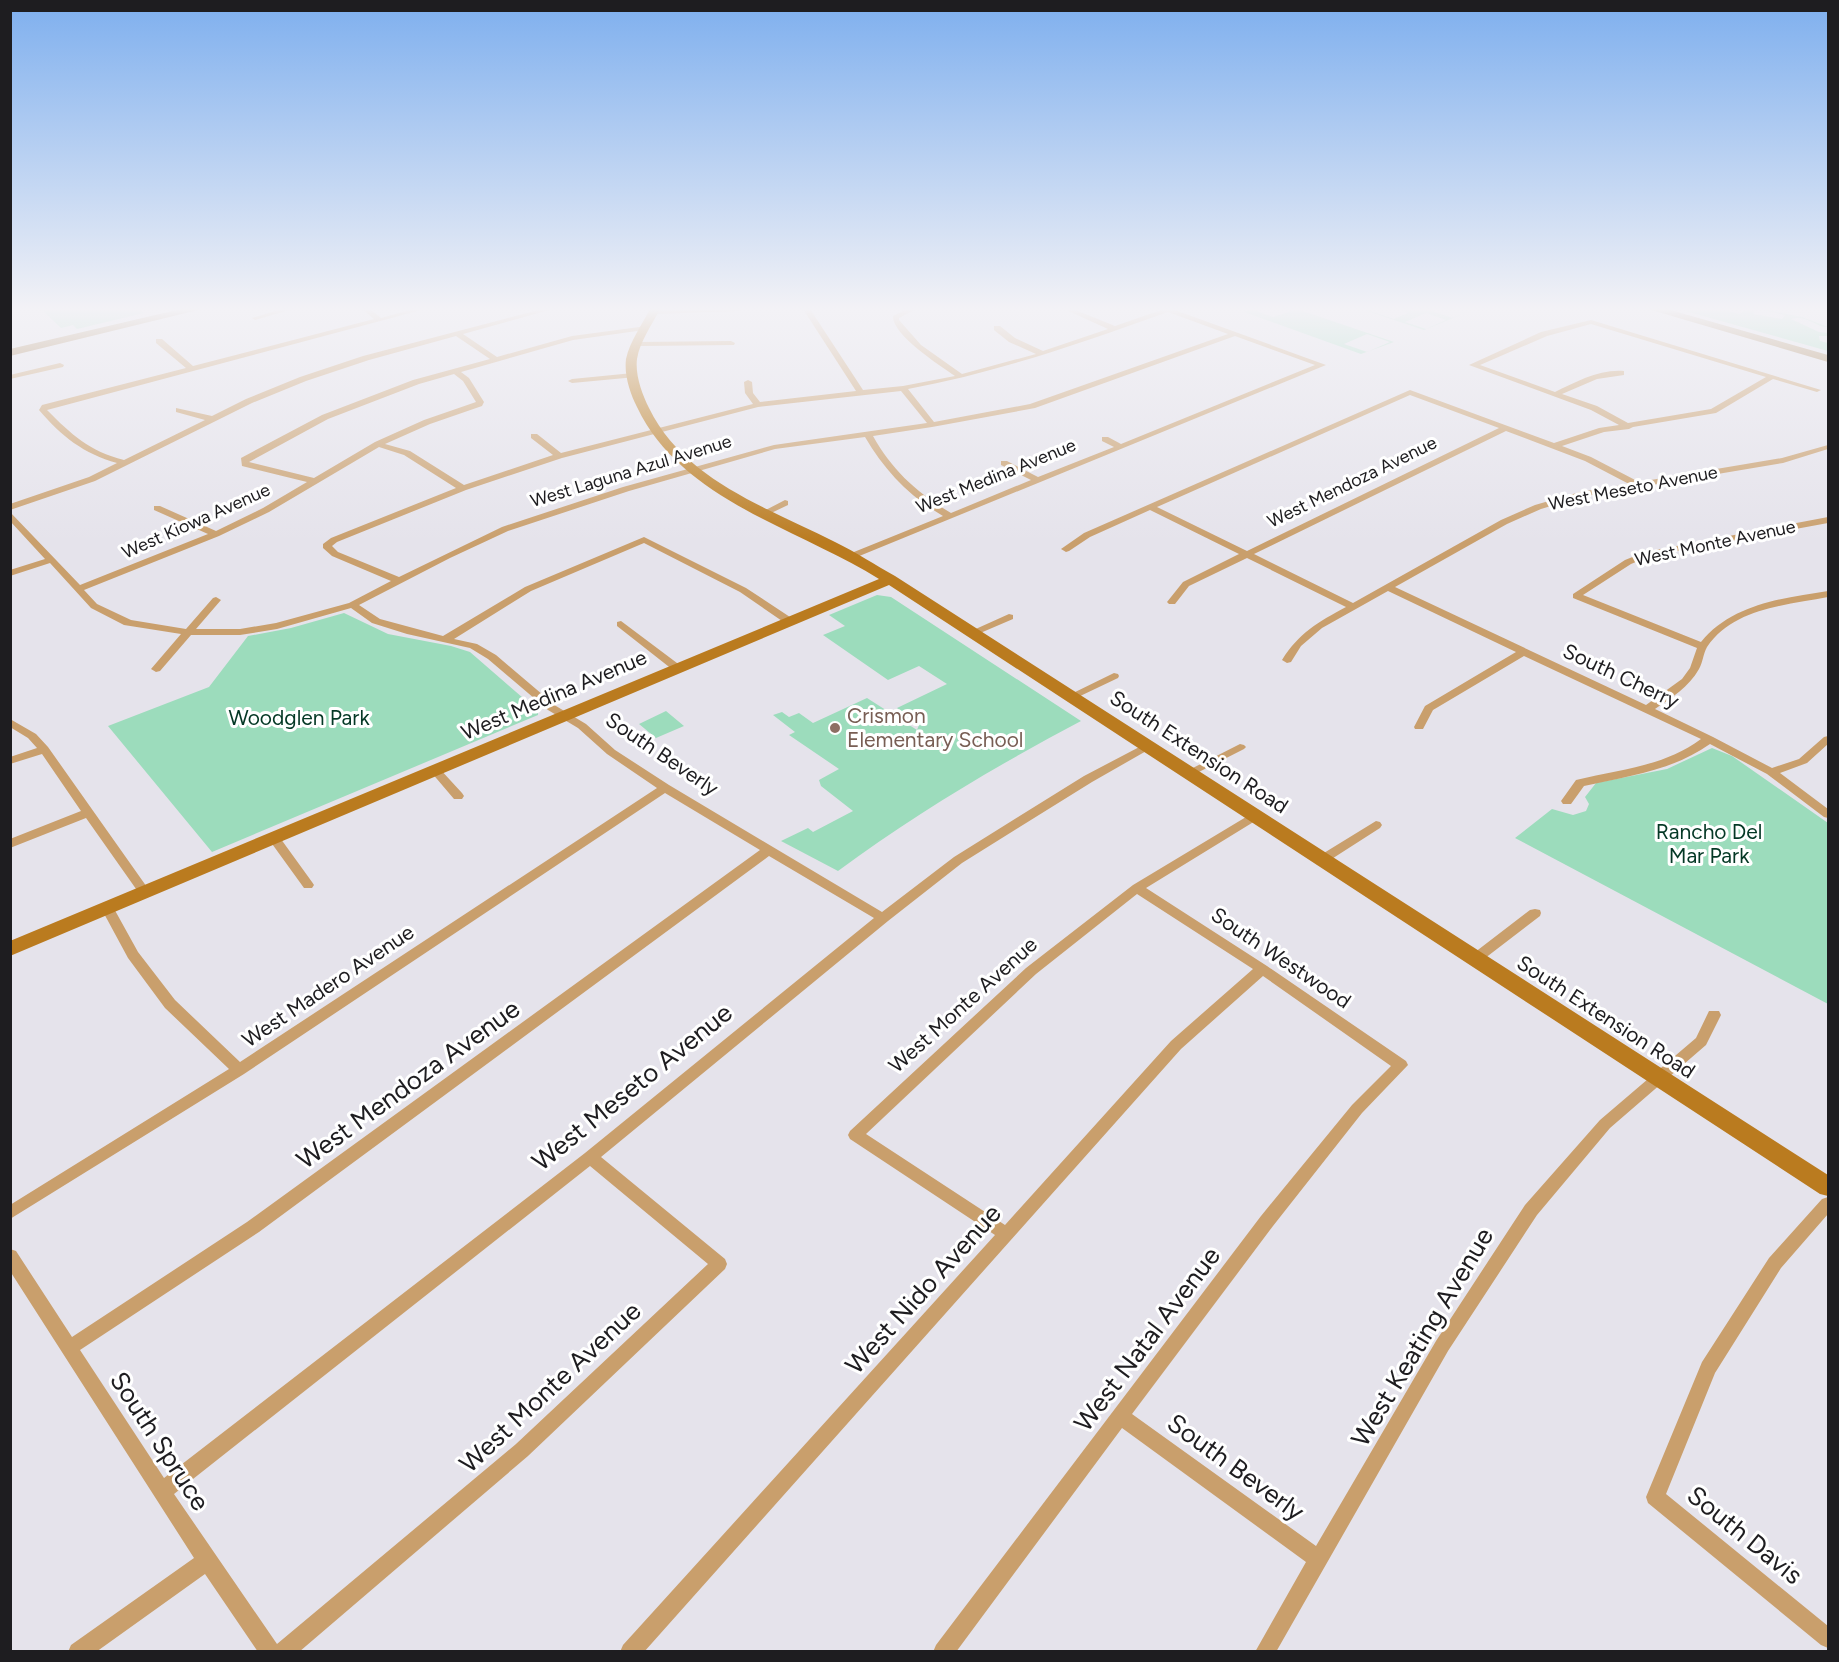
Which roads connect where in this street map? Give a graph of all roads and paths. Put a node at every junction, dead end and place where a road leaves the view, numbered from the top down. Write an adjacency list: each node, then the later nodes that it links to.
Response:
1 (122, 387): 35 (street)
2 (286, 387): 20 (street)
3 (407, 387): 39 (street)
4 (471, 387): 28 (street, West Kiowa Avenue)
5 (636, 387): 24 (street, South Extension Road)
6 (748, 387): 18 (street)
7 (857, 387): 16 (street)
8 (903, 387): 16 (street); 21 (street)
9 (1087, 387): 21 (street, West Laguna Azul Avenue)
10 (1269, 387): 30 (street, West Medina Avenue)
11 (1535, 387): 17 (street)
12 (1571, 387): 17 (street)
13 (1755, 387): 22 (street)
14 (1805, 387): 15 (street)
15 (1817, 390)
16 (860, 391): 18 (street)
17 (1556, 394): 22 (street)
18 (758, 405): 24 (street)
19 (179, 410): 20 (street)
20 (212, 419): 35 (street)
21 (932, 425): 25 (street, West Laguna Azul Avenue)
22 (1629, 426): 29 (street)
23 (1506, 428): 29 (street); 44 (street); 52 (street, West Mendoza Avenue)
24 (656, 431): 33 (street); 37 (street, South Extension Road)
25 (867, 433): 37 (street, West Laguna Azul Avenue); 48 (street)
26 (534, 436): 33 (street)
27 (1105, 439): 30 (street)
28 (378, 444): 39 (street, West Kiowa Avenue); 41 (street)
29 (1555, 446): 40 (street)
30 (1120, 447): 38 (street, West Medina Avenue)
31 (1828, 447): 32 (street, West Meseto Avenue)
32 (1818, 452): 34 (street); 40 (street, West Meseto Avenue)
33 (559, 456): 41 (street)
34 (1828, 457)
35 (127, 463): 43 (street)
36 (1004, 463): 38 (street)
37 (694, 470): 46 (street, South Extension Road); 57 (street, West Laguna Azul Avenue)
38 (1037, 480): 48 (street, West Medina Avenue)
39 (314, 481): 50 (street, West Kiowa Avenue)
40 (1639, 486): 58 (street, West Meseto Avenue)
41 (464, 488): 57 (street)
42 (785, 503): 46 (street)
43 (10, 507)
44 (1150, 507): 51 (street); 52 (street)
45 (157, 508): 50 (street)
46 (764, 513): 53 (street, South Extension Road)
47 (10, 515): 54 (street, West Laguna Azul Avenue)
48 (950, 516): 53 (street, West Medina Avenue)
49 (1828, 520): 71 (street, West Monte Avenue)
50 (216, 534): 59 (street, West Kiowa Avenue)
51 (1066, 549)
52 (1247, 555): 62 (street, West Mendoza Avenue); 64 (street)
53 (852, 556): 56 (street, South Extension Road)
54 (51, 560): 55 (street); 59 (street, West Laguna Azul Avenue)
55 (10, 573)
56 (890, 579): 66 (street, West Medina Avenue); 69 (street, South Extension Road)
57 (400, 581): 63 (street, West Laguna Azul Avenue)
58 (1387, 587): 64 (street, West Meseto Avenue); 72 (street, South Cherry)
59 (80, 588): 68 (street, West Laguna Azul Avenue)
60 (1828, 594): 71 (street)
61 (216, 600): 68 (street)
62 (1172, 602)
63 (352, 605): 68 (street, West Laguna Azul Avenue); 70 (street, South Beverly)
64 (1352, 606): 73 (street, West Meseto Avenue)
65 (1009, 617): 69 (street)
66 (789, 621): 70 (street); 74 (street, West Medina Avenue)
67 (621, 624): 74 (street)
68 (188, 632): 75 (street)
69 (974, 632): 77 (street, South Extension Road)
70 (446, 639): 79 (street, South Beverly)
71 (1702, 646): 78 (street)
72 (1525, 651): 78 (street, South Cherry); 81 (street)
73 (1287, 660)
74 (677, 668): 79 (street, West Medina Avenue)
75 (156, 669)
76 (1114, 676): 77 (street)
77 (1072, 696): 84 (street, South Extension Road)
78 (1646, 710): 82 (street, South Cherry)
79 (562, 716): 88 (street, West Medina Avenue); 91 (street, South Beverly)
80 (10, 722): 86 (street)
81 (1419, 727)
82 (1709, 739): 89 (street, South Cherry); 93 (street)
83 (1828, 739): 89 (street)
84 (1149, 746): 90 (street, South Extension Road); 107 (street, West Meseto Avenue)
85 (1240, 747): 90 (street)
86 (44, 749): 87 (street); 94 (street)
87 (10, 762)
88 (435, 770): 92 (street); 98 (street, West Medina Avenue)
89 (1771, 772): 95 (street, South Cherry)
90 (1189, 774): 96 (street, South Extension Road)
91 (665, 788): 100 (street, South Beverly); 113 (street, West Madero Avenue)
92 (458, 796)
93 (1567, 801)
94 (89, 812): 99 (street); 104 (street)
95 (1828, 814)
96 (1256, 815): 101 (street, South Extension Road); 103 (street, West Monte Avenue)
97 (1376, 825): 101 (street)
98 (274, 838): 102 (street); 104 (street, West Medina Avenue)
99 (10, 844)
100 (769, 850): 107 (street, South Beverly); 121 (street, West Mendoza Avenue)
101 (1323, 859): 109 (street, South Extension Road)
102 (308, 885)
103 (1137, 888): 110 (street, South Westwood); 119 (street, West Monte Avenue)
104 (145, 892): 105 (street, West Medina Avenue)
105 (107, 908): 108 (street, West Medina Avenue); 113 (street)
106 (1535, 913): 109 (street)
107 (883, 918): 115 (street, West Meseto Avenue)
108 (10, 949)
109 (1475, 959): 114 (street, South Extension Road)
110 (1262, 969): 112 (street, South Westwood); 119 (street, West Nido Avenue)
111 (1714, 1015): 114 (street, West Keating Avenue)
112 (1401, 1065): 122 (street, West Natal Avenue)
113 (239, 1070): 118 (street, West Madero Avenue)
114 (1658, 1077): 116 (street, South Extension Road); 124 (street, West Keating Avenue)
115 (590, 1157): 123 (street, West Meseto Avenue); 129 (street, West Monte Avenue)
116 (1828, 1187)
117 (1828, 1204): 126 (street, South Davis)
118 (10, 1213)
119 (1006, 1234): 130 (street, West Nido Avenue)
120 (10, 1256): 121 (street, South Spruce)
121 (69, 1348): 123 (street, South Spruce)
122 (1122, 1417): 124 (street, South Beverly); 131 (street, West Natal Avenue)
123 (163, 1491): 125 (street, South Spruce)
124 (1319, 1560): 132 (street, West Keating Avenue)
125 (207, 1561): 127 (street); 128 (street, South Spruce)
126 (1828, 1638)
127 (78, 1652)
128 (270, 1652)
129 (283, 1652)
130 (630, 1652)
131 (943, 1652)
132 (1265, 1652)

